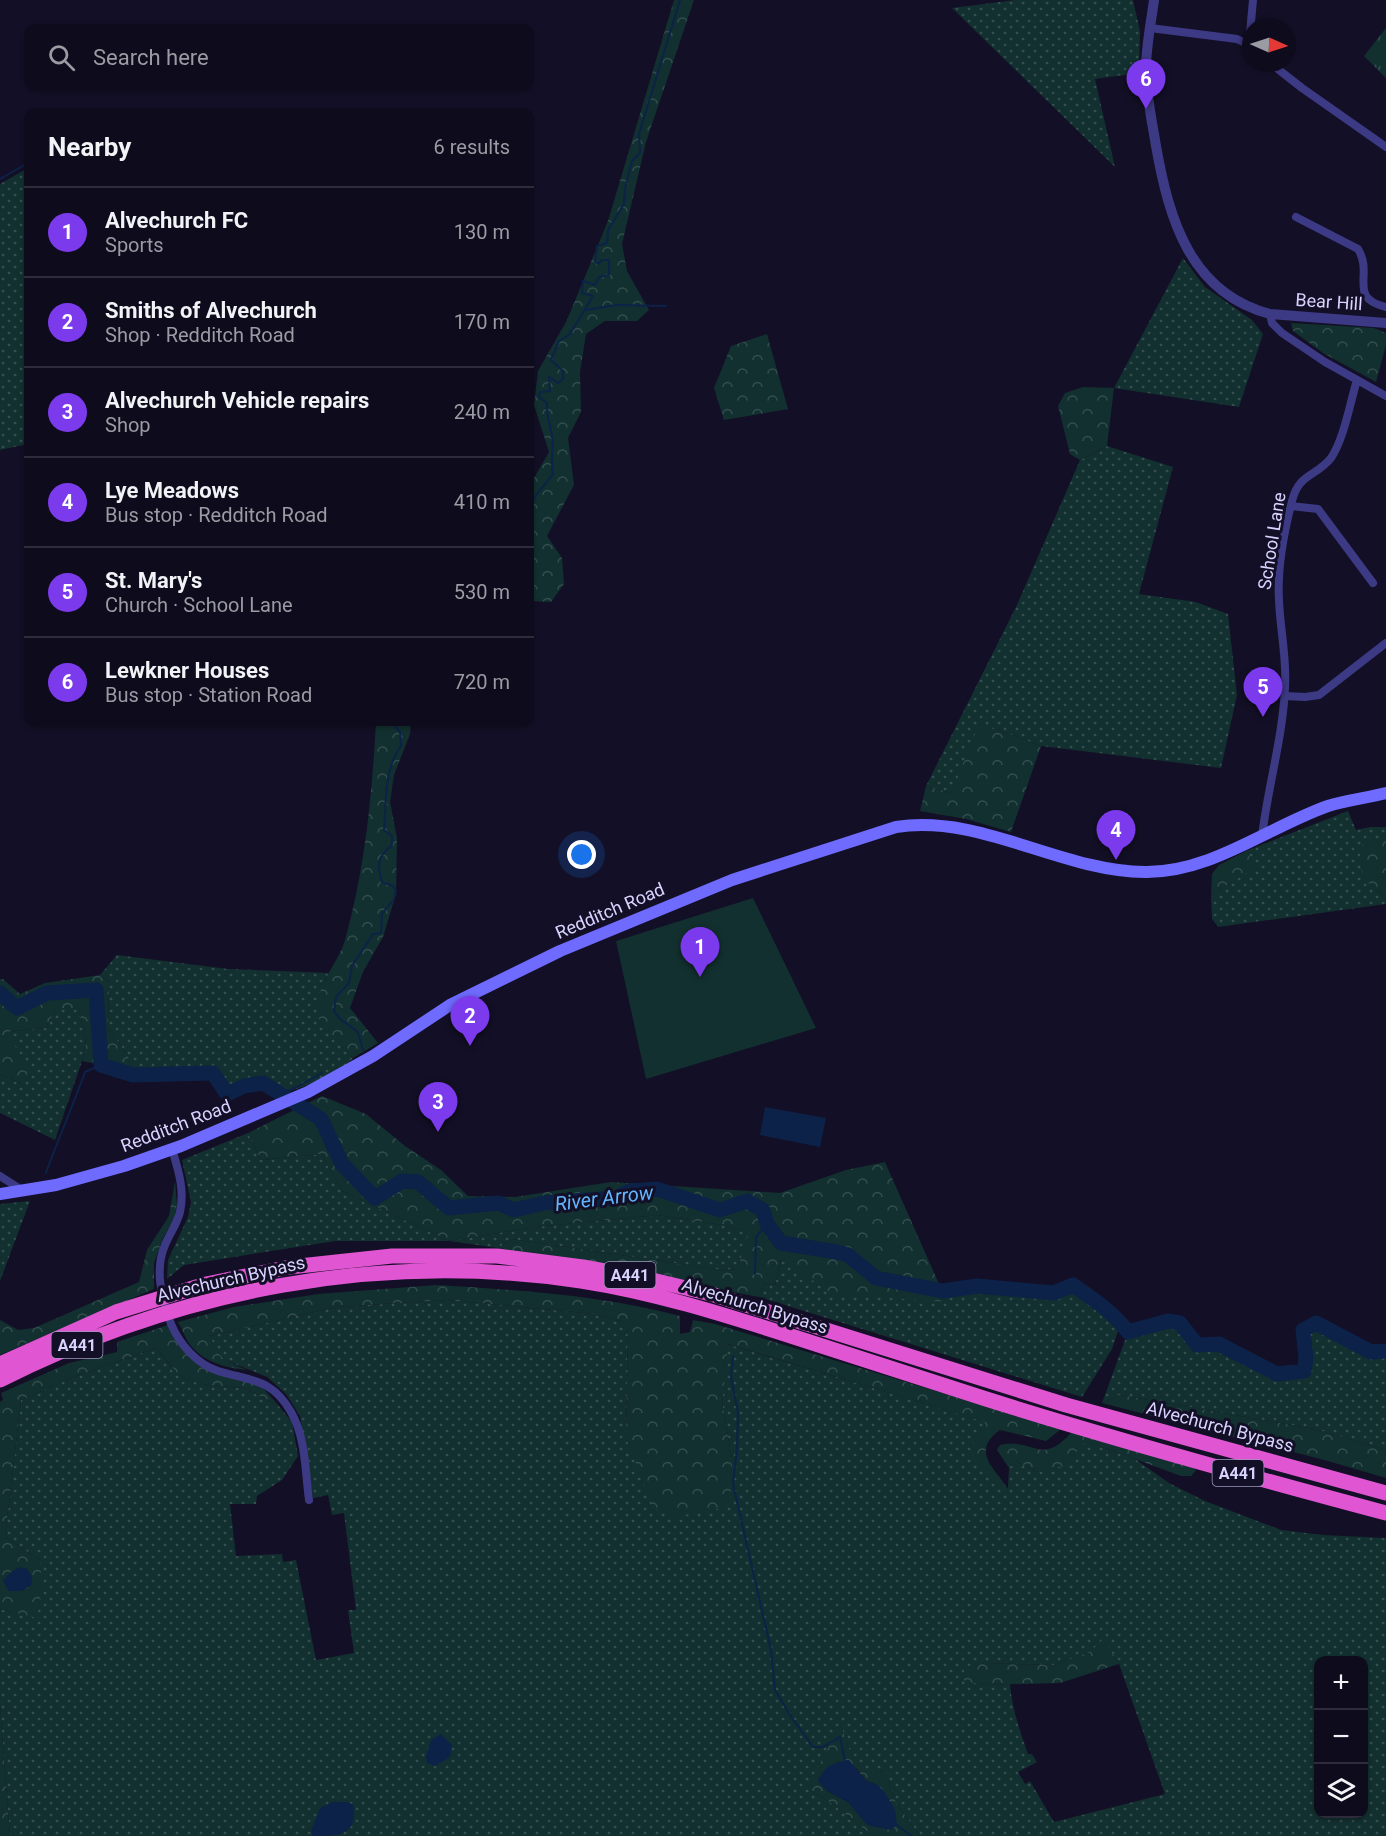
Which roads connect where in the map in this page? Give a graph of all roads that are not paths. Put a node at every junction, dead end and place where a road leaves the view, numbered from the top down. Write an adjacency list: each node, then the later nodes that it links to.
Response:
1 (1154, 0): 4 (street, Bear Hill)
2 (1253, 0): 3 (street)
3 (1252, 18)
4 (1150, 28): 5 (street); 10 (street, Bear Hill)
5 (1242, 41)
6 (1282, 72): 7 (street)
7 (1386, 147)
8 (1296, 217): 9 (street)
9 (1386, 307)
10 (1270, 314): 11 (street, Bear Hill); 12 (street)
11 (1386, 323)
12 (1357, 380): 13 (street); 14 (street, School Lane)
13 (1386, 396)
14 (1291, 506): 15 (street); 17 (street, School Lane)
15 (1373, 583)
16 (1386, 643): 17 (street)
17 (1285, 696): 19 (street, School Lane)
18 (1386, 794): 19 (main road, Redditch Road)
19 (1262, 836): 20 (main road, Redditch Road)
20 (172, 1149): 22 (main road, Redditch Road); 28 (street)
21 (0, 1176): 22 (street)
22 (23, 1190): 23 (main road, Redditch Road)
23 (0, 1194)
24 (155, 1307): 25 (highway, Alvechurch Bypass / A441); 26 (highway, Alvechurch Bypass / A441); 27 (highway, Alvechurch Bypass / A441); 29 (highway, Alvechurch Bypass / A441)
25 (0, 1364)
26 (0, 1380)
27 (1386, 1493)
28 (309, 1500)
29 (1386, 1513)

